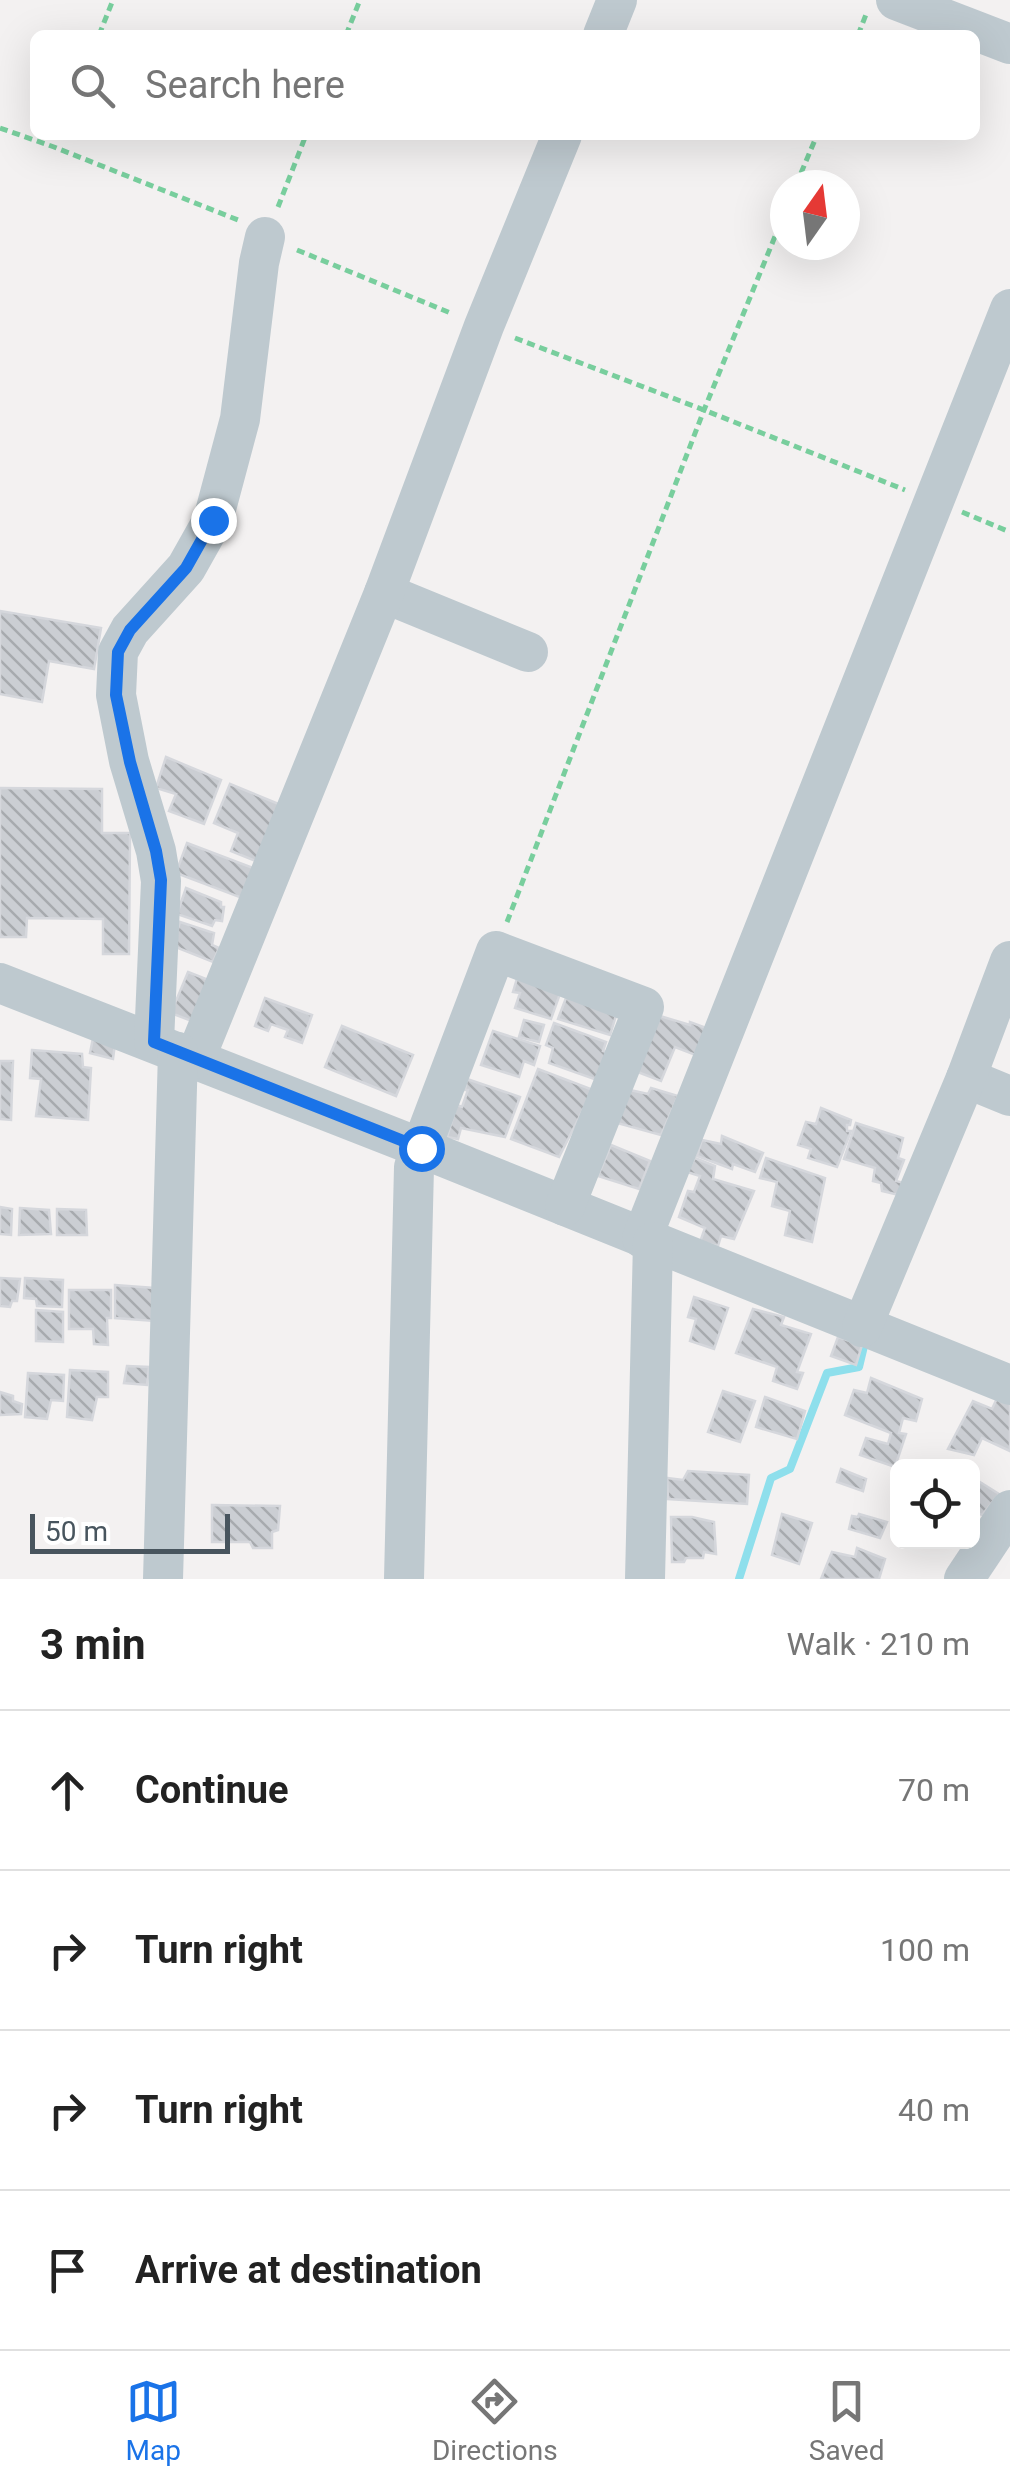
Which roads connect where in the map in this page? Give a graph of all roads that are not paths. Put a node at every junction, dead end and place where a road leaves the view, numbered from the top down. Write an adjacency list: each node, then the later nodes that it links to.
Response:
1 (617, 0): 3 (street)
2 (896, 0): 4 (street)
3 (604, 30)
4 (974, 30)
5 (980, 32): 6 (street)
6 (1010, 44)
7 (560, 140): 10 (street)
8 (266, 237): 15 (street)
9 (1010, 309): 20 (street)
10 (384, 593): 11 (street); 15 (street)
11 (528, 652)
12 (1010, 961): 14 (street)
13 (0, 983): 15 (street)
14 (1001, 1008): 16 (street)
15 (175, 1051): 18 (street); 24 (street)
16 (966, 1078): 17 (street); 21 (street)
17 (1010, 1096)
18 (421, 1148): 19 (street); 19 (street); 25 (street)
19 (566, 1206): 20 (street)
20 (648, 1240): 21 (street); 26 (street)
21 (862, 1326): 22 (street)
22 (1010, 1385)
23 (1010, 1510): 27 (street)
24 (163, 1579)
25 (404, 1579)
26 (645, 1579)
27 (964, 1579)

